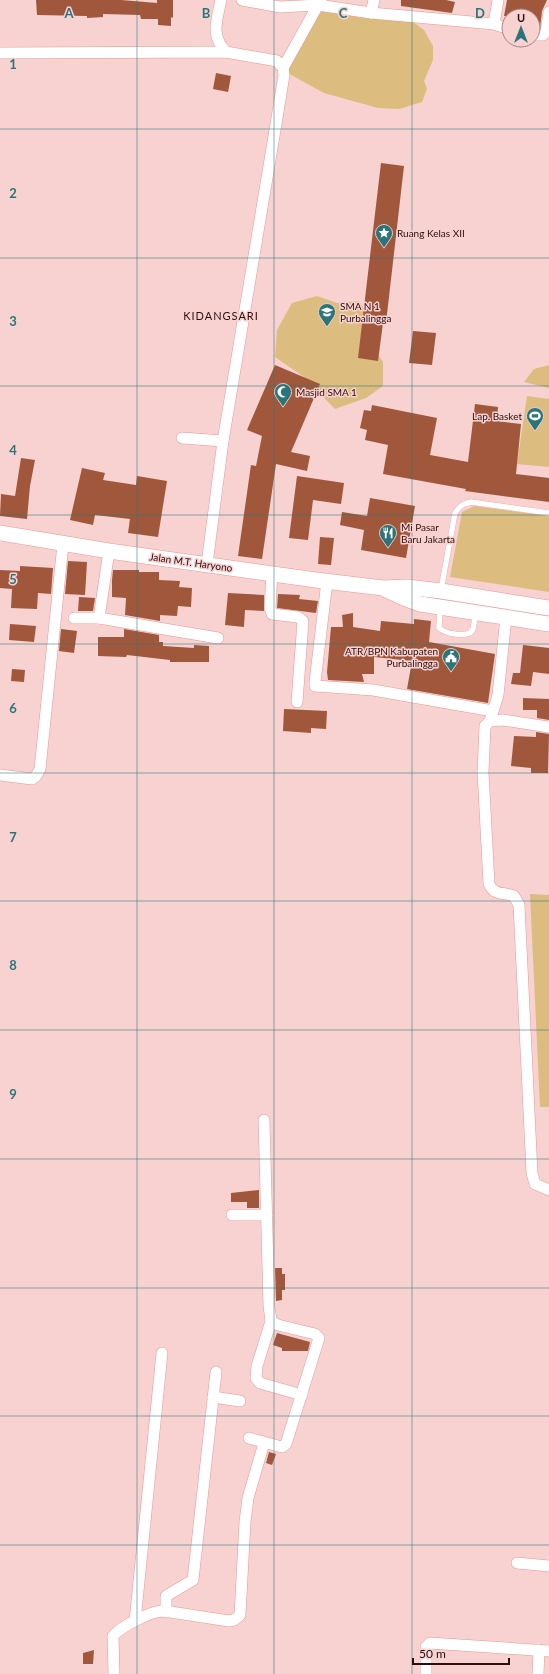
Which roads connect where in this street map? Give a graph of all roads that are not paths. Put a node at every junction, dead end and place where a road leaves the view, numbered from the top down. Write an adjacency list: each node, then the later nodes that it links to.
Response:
1 (221, 0): 11 (street)
2 (242, 0): 5 (street)
3 (374, 0): 7 (street)
4 (498, 0): 8 (street)
5 (320, 3): 7 (street); 13 (street)
6 (549, 12): 10 (street)
7 (371, 13): 8 (street)
8 (494, 24): 9 (street)
9 (501, 26)
10 (541, 35)
11 (226, 52): 12 (street); 13 (street)
12 (0, 53)
13 (283, 68): 15 (street)
14 (182, 438): 15 (street)
15 (223, 441): 20 (street)
16 (549, 513): 24 (lane)
17 (0, 533): 18 (main road, Jalan M.T. Haryono)
18 (63, 544): 19 (main road, Jalan M.T. Haryono); 36 (street)
19 (109, 551): 20 (main road, Jalan M.T. Haryono); 30 (street)
20 (207, 564): 21 (main road, Jalan M.T. Haryono)
21 (272, 573): 22 (main road, Jalan M.T. Haryono); 33 (street)
22 (327, 581): 23 (main road, Jalan M.T. Haryono); 34 (street)
23 (383, 588): 24 (main road, Jalan M.T. Haryono); 25 (main road, Jalan M.T. Haryono)
24 (441, 591): 26 (main road, Jalan M.T. Haryono)
25 (441, 607): 27 (main road, Jalan M.T. Haryono); 27 (lane)
26 (549, 608)
27 (476, 612): 28 (main road, Jalan M.T. Haryono)
28 (506, 617): 31 (main road, Jalan M.T. Haryono); 34 (street)
29 (74, 618): 30 (street)
30 (99, 618): 32 (street)
31 (549, 624)
32 (218, 638)
33 (297, 702)
34 (491, 716): 35 (street); 38 (street)
35 (549, 727)
36 (0, 774)
37 (264, 1120): 40 (street)
38 (549, 1190)
39 (232, 1215): 40 (street)
40 (267, 1215): 41 (street)
41 (271, 1321): 44 (street); 44 (street)
42 (162, 1353): 52 (street)
43 (216, 1372): 45 (street)
44 (302, 1395): 48 (street)
45 (213, 1397): 46 (street); 51 (street)
46 (240, 1401)
47 (249, 1438): 48 (street)
48 (264, 1443): 51 (street)
49 (517, 1563): 50 (street)
50 (549, 1566)
51 (166, 1612): 52 (street)
52 (135, 1622): 54 (street)
53 (544, 1650): 55 (street); 56 (street)
54 (114, 1674)
55 (426, 1674)
56 (538, 1674)

